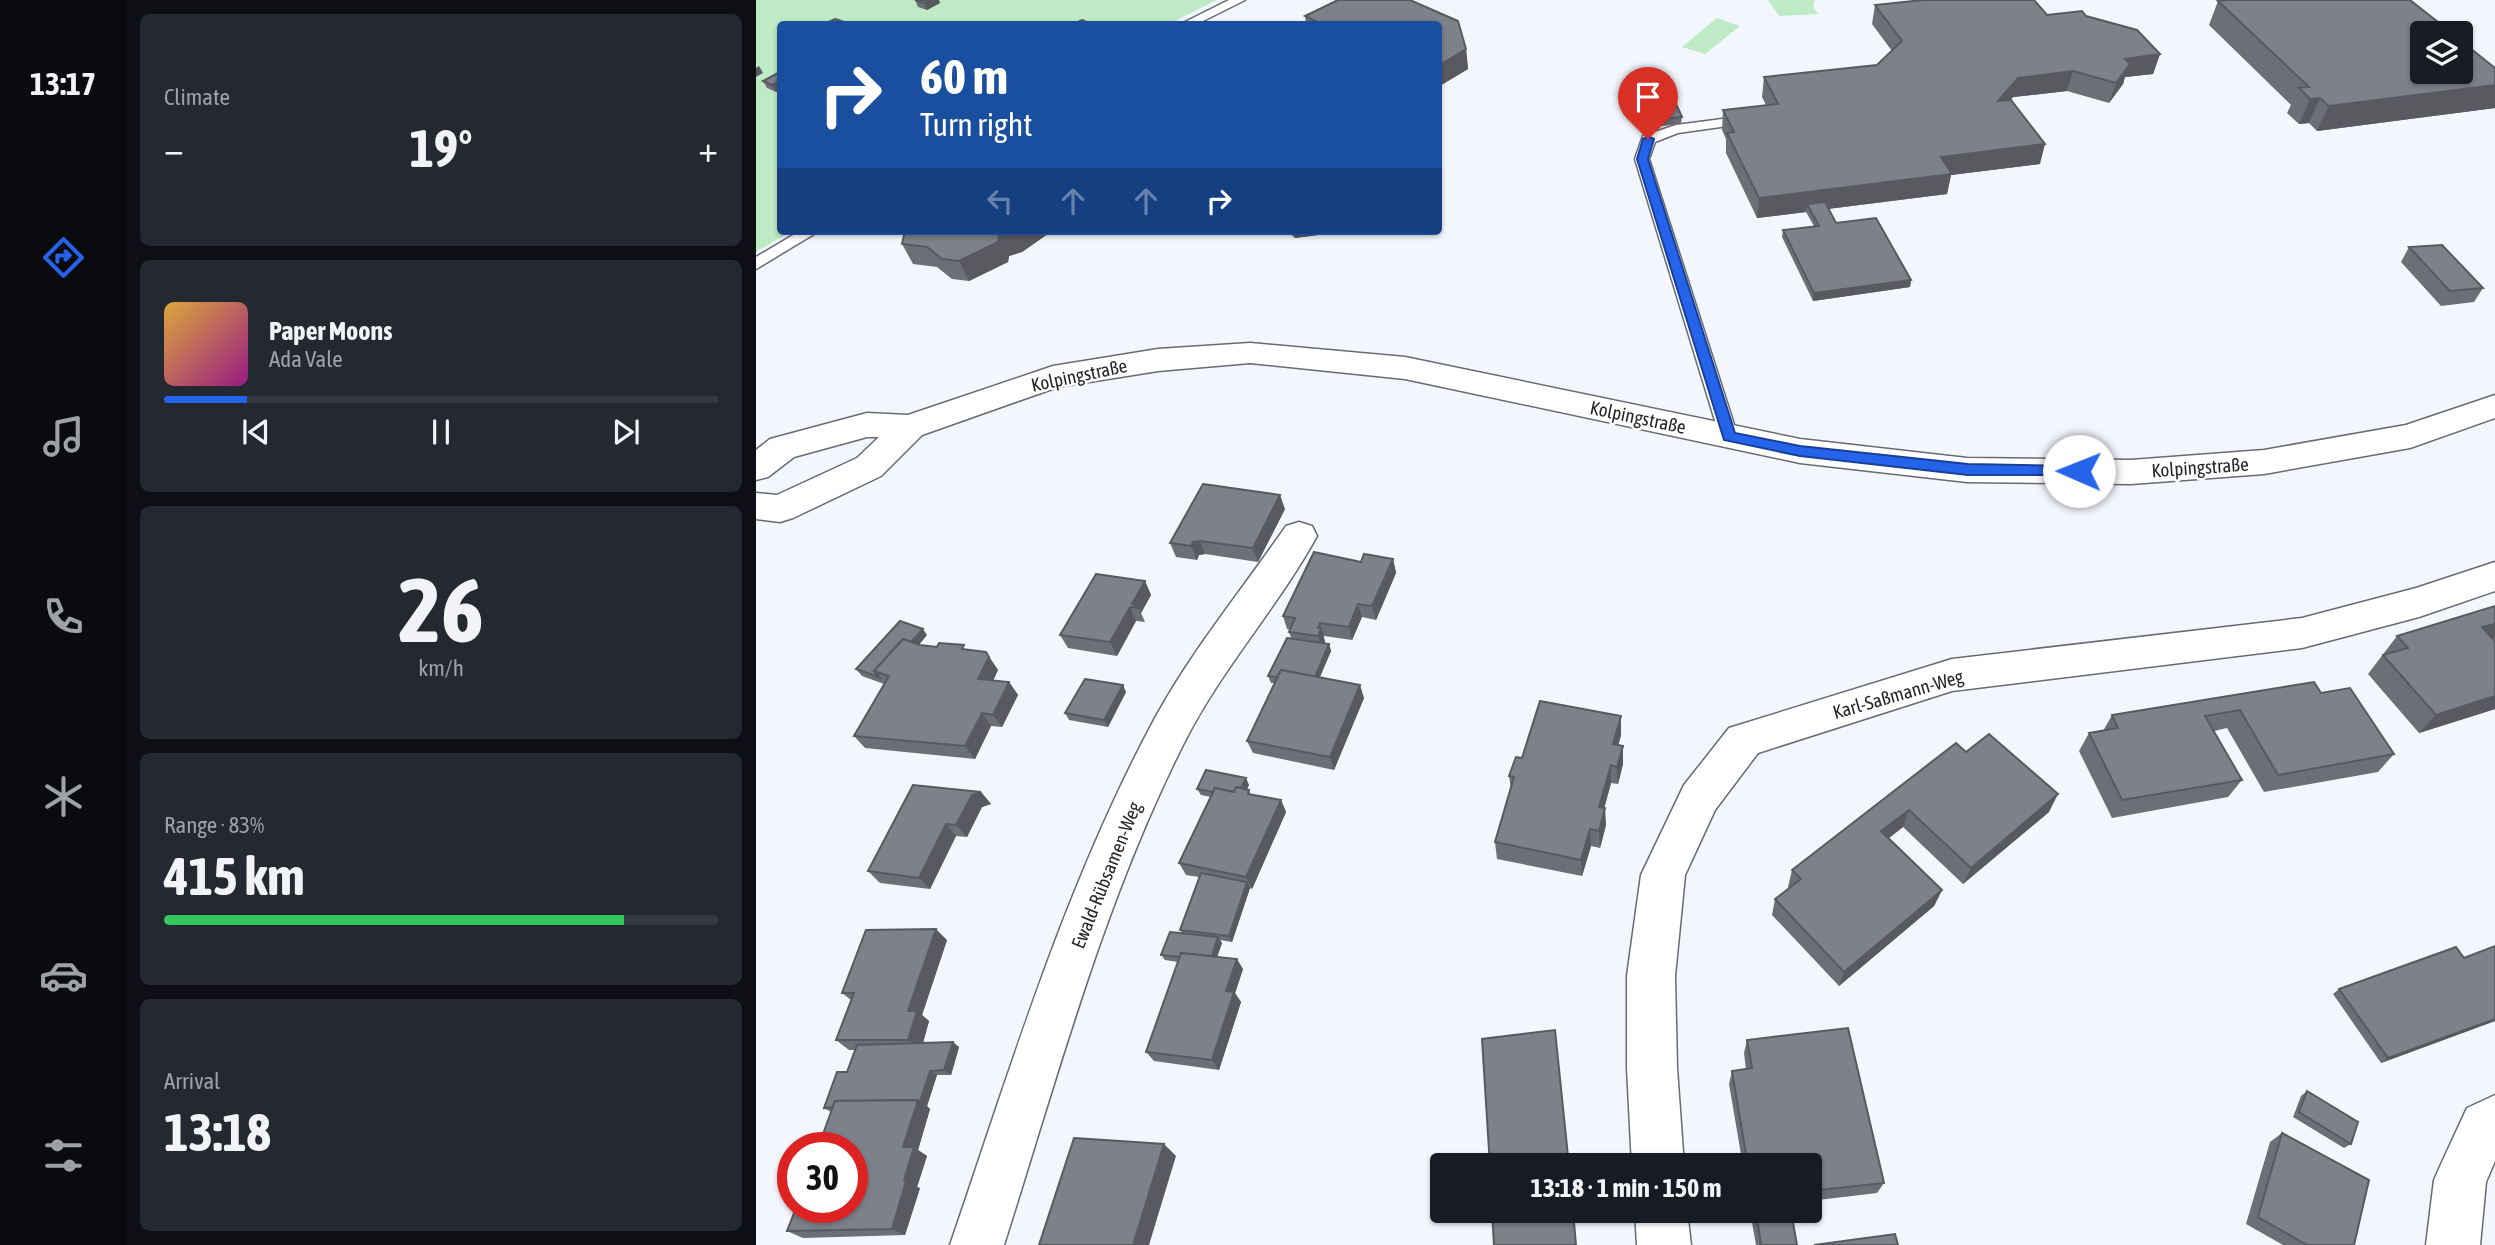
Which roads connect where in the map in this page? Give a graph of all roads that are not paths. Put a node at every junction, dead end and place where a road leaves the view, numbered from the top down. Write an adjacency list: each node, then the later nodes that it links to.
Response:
1 (1239, 0): 2 (lane)
2 (1194, 21)
3 (1730, 122): 8 (lane)
4 (804, 235): 5 (lane)
5 (756, 264)
6 (2495, 406): 8 (street, Kolpingstraße)
7 (911, 427): 8 (street, Kolpingstraße); 9 (street, Kolpingstraße); 10 (street, Kolpingstraße)
8 (1729, 437)
9 (756, 468)
10 (756, 506)
11 (1299, 536): 16 (street, Ewald-Rübsamen-Weg)
12 (2495, 576): 14 (street, Karl-Saßmann-Weg)
13 (2495, 1120): 18 (street)
14 (1657, 1153)
15 (1662, 1223): 17 (street)
16 (977, 1245)
17 (1664, 1245)
18 (2453, 1245)

